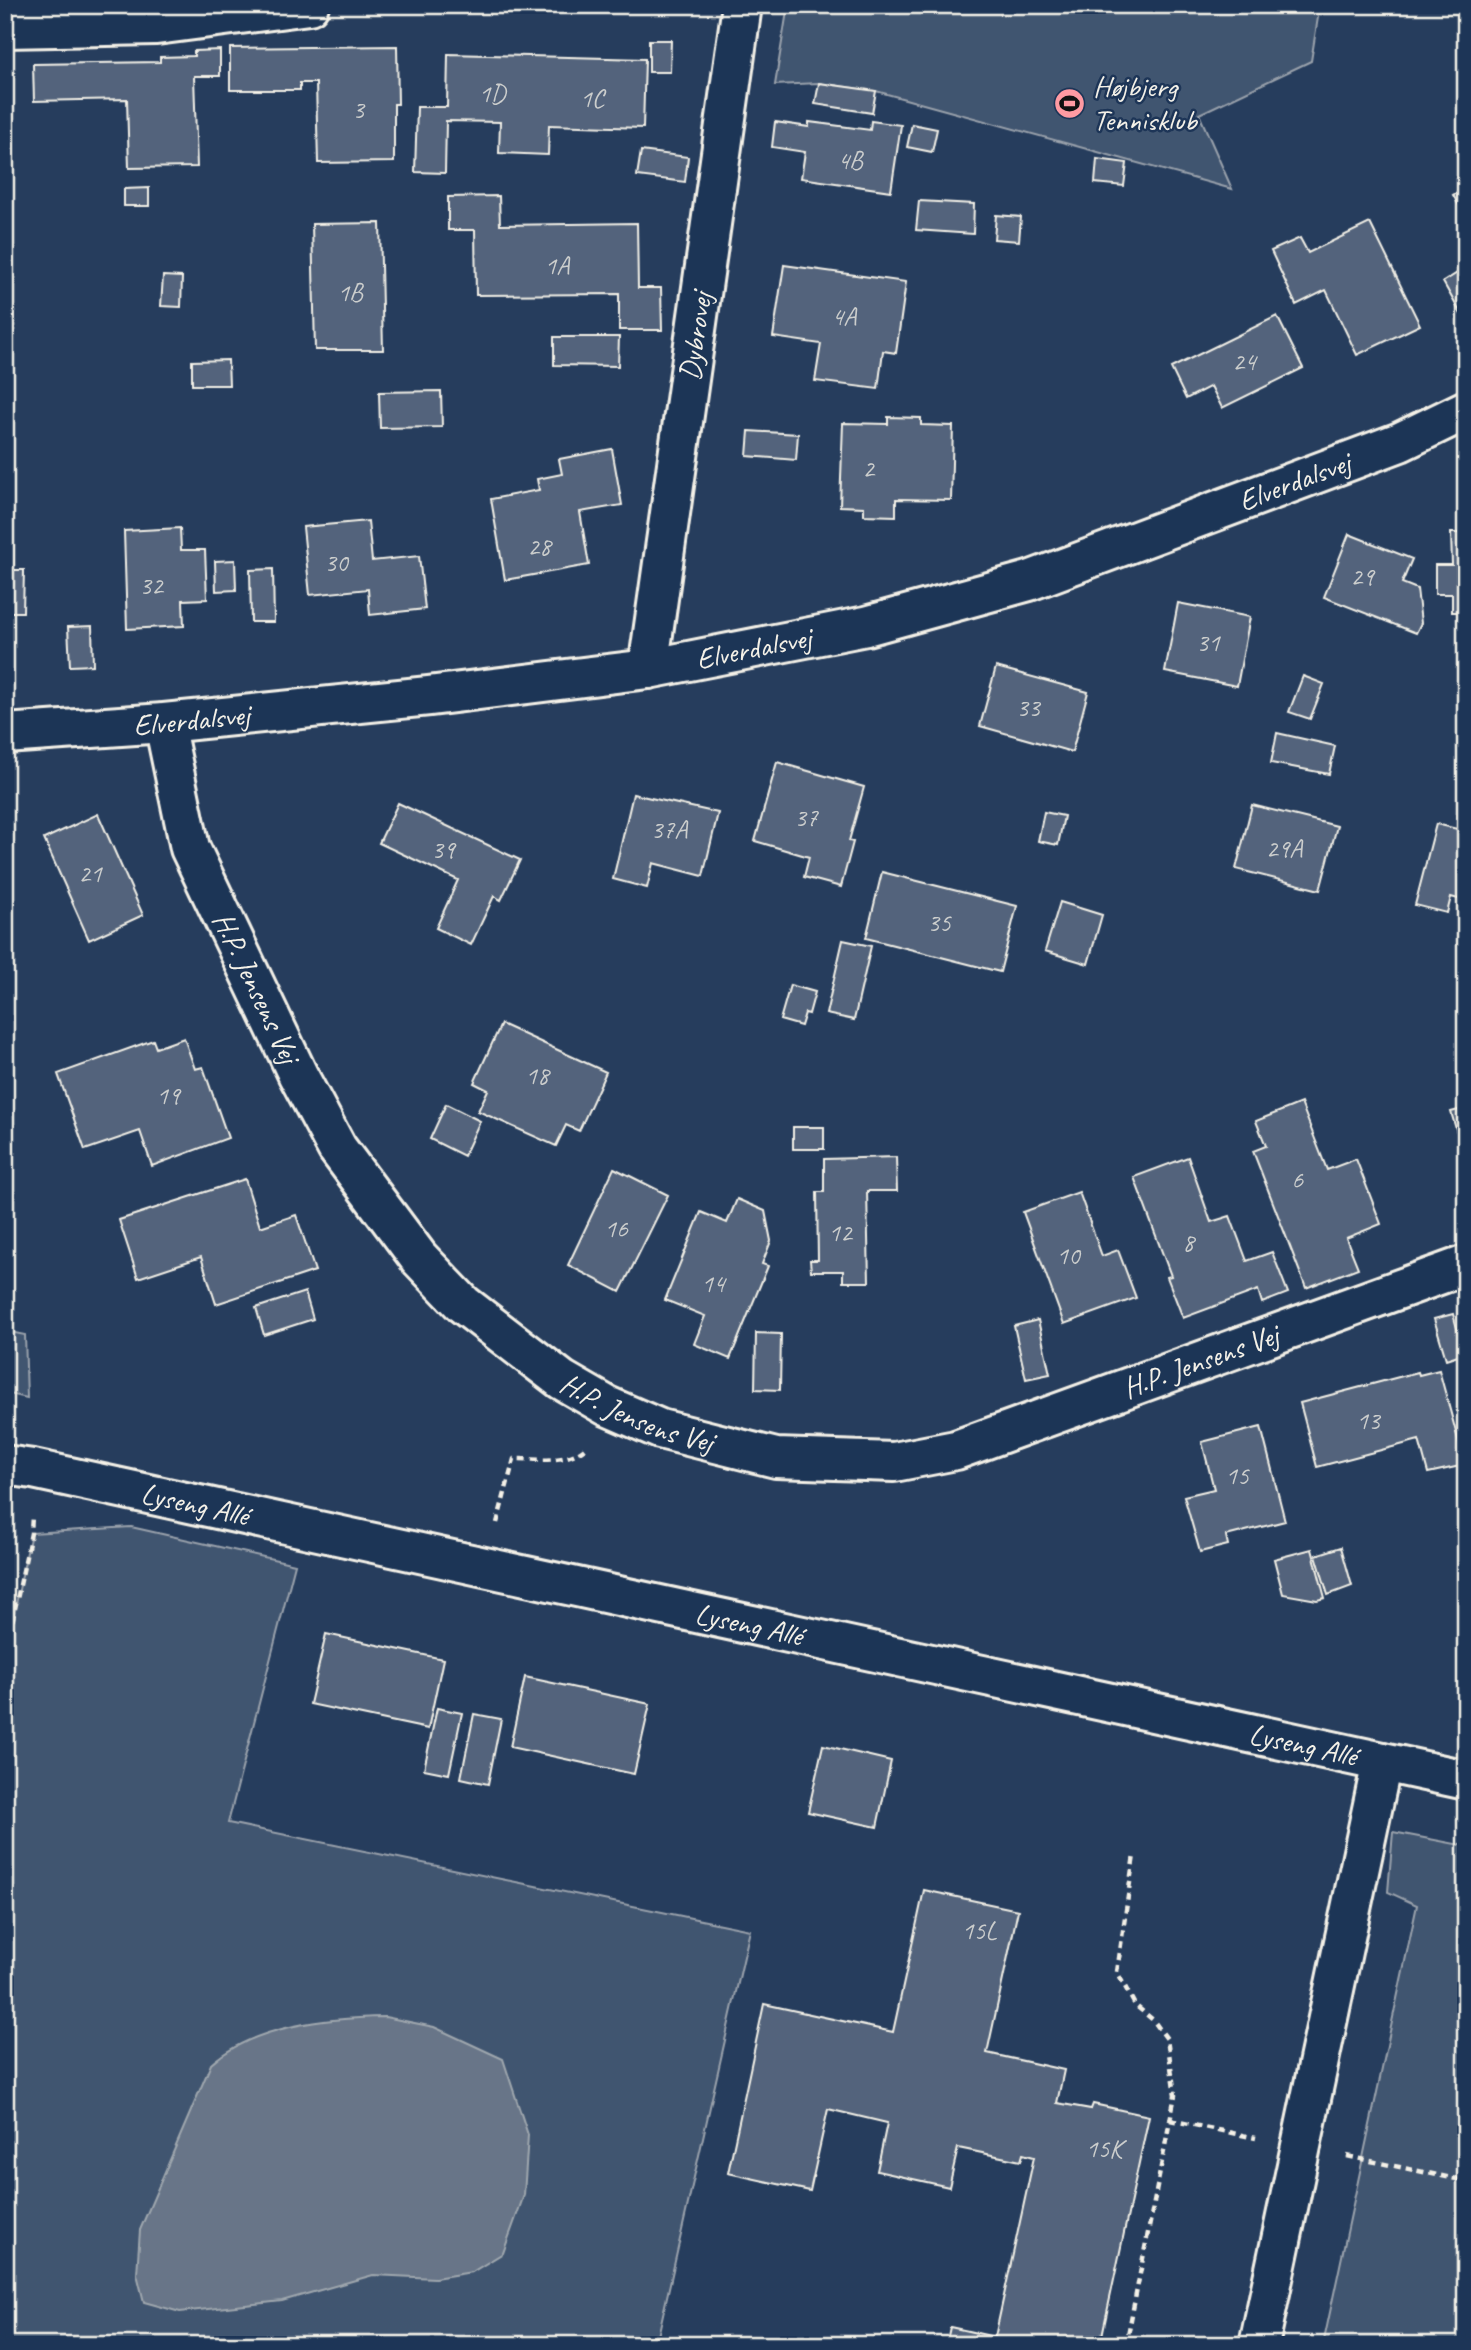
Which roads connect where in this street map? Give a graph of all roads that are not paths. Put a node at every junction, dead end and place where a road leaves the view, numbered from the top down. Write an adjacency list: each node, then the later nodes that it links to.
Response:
1 (309, 5): 3 (street)
2 (742, 5): 5 (street, Dybrovej)
3 (5, 28)
4 (1466, 410): 5 (street, Elverdalsvej)
5 (648, 669): 6 (street, Elverdalsvej)
6 (164, 723): 7 (street, Elverdalsvej); 8 (street, H.P. Jensens Vej)
7 (5, 734)
8 (1466, 1265)
9 (19, 1467): 10 (street, Lyseng Allé)
10 (1382, 1762): 11 (street, Lyseng Allé); 12 (street)
11 (1466, 1780)
12 (1259, 2345)

